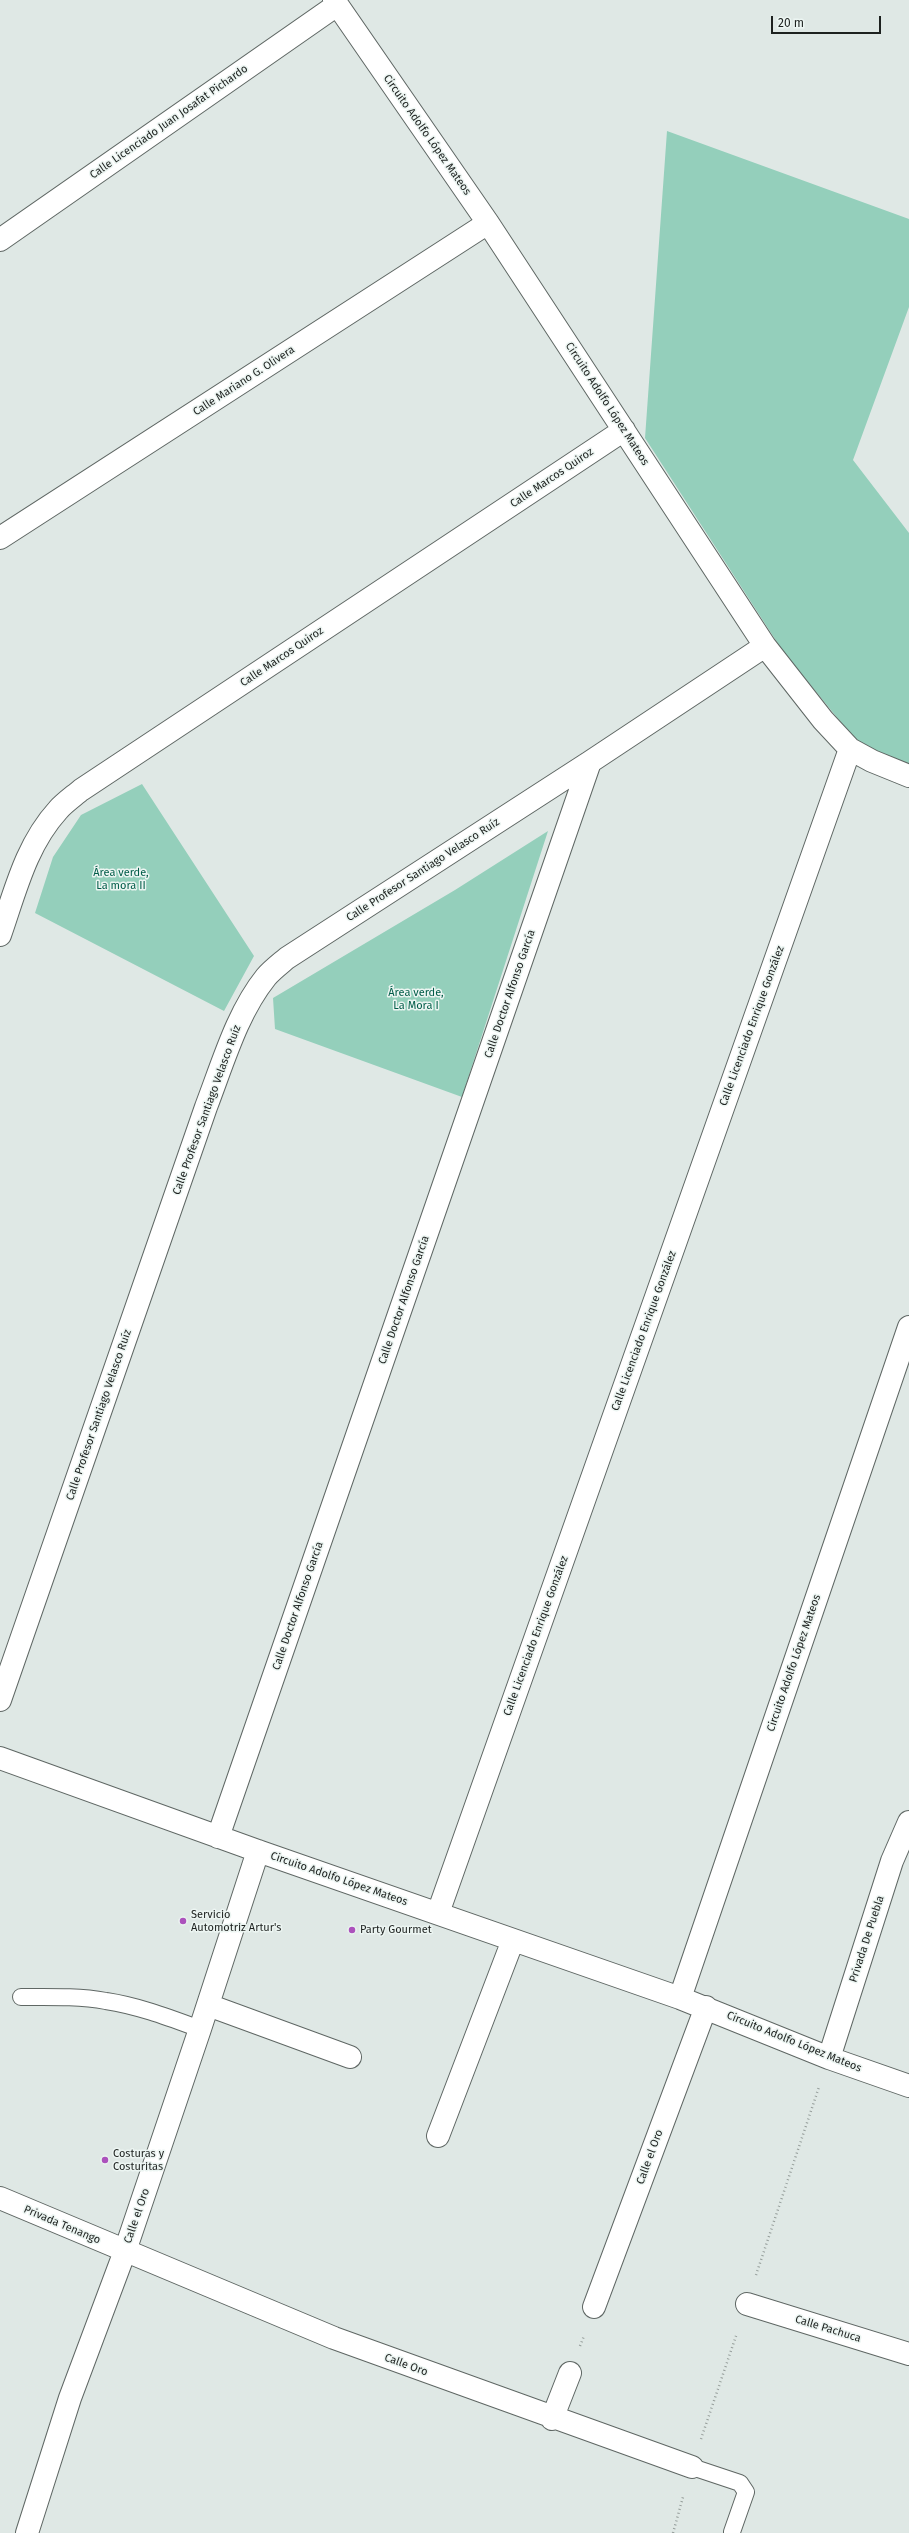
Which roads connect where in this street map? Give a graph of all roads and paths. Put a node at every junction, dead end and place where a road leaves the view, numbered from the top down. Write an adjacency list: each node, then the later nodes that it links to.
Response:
1 (336, 2): 2 (street, Circuito Adolfo López Mateos); 3 (street, Calle Licenciado Juan Josafat Pichardo)
2 (488, 223): 4 (street, Circuito Adolfo López Mateos); 5 (street, Calle Mariano G. Olivera)
3 (0, 240)
4 (624, 430): 6 (street, Circuito Adolfo López Mateos); 10 (street, Calle Marcos Quiroz)
5 (0, 538)
6 (764, 646): 7 (street, Circuito Adolfo López Mateos); 8 (street, Calle Profesor Santiago Velasco Ruíz)
7 (850, 749): 9 (street, Circuito Adolfo López Mateos); 17 (street, Calle Licenciado Enrique González)
8 (590, 762): 12 (street, Calle Profesor Santiago Velasco Ruíz); 15 (street, Calle Doctor Alfonso García)
9 (909, 776)
10 (0, 935)
11 (909, 1327): 20 (street, Circuito Adolfo López Mateos)
12 (0, 1700)
13 (0, 1758): 15 (street, Circuito Adolfo López Mateos)
14 (909, 1822): 25 (street, Privada De Puebla)
15 (218, 1837): 16 (street, Circuito Adolfo López Mateos)
16 (258, 1851): 17 (street, Circuito Adolfo López Mateos); 21 (street, Calle el Oro)
17 (438, 1913): 18 (street, Circuito Adolfo López Mateos)
18 (513, 1940): 20 (street, Circuito Adolfo López Mateos); 27 (street)
19 (21, 1997): 23 (lane)
20 (680, 1998): 22 (street, Circuito Adolfo López Mateos)
21 (208, 2005): 23 (street, Calle el Oro); 24 (street)
22 (706, 2007): 25 (street, Circuito Adolfo López Mateos); 31 (street, Calle el Oro)
23 (200, 2029): 29 (street, Calle el Oro)
24 (350, 2057)
25 (829, 2058): 26 (street, Circuito Adolfo López Mateos)
26 (909, 2086)
27 (438, 2136)
28 (0, 2198): 29 (street, Privada Tenango)
29 (125, 2251): 34 (street, Calle Oro); 37 (street, Calle el Oro)
30 (747, 2304): 32 (street, Calle Pachuca)
31 (594, 2307): 33 (path)
32 (909, 2354)
33 (570, 2372): 34 (street)
34 (552, 2419): 35 (street, Calle Oro)
35 (692, 2467): 36 (lane)
36 (732, 2532)
37 (27, 2533)

